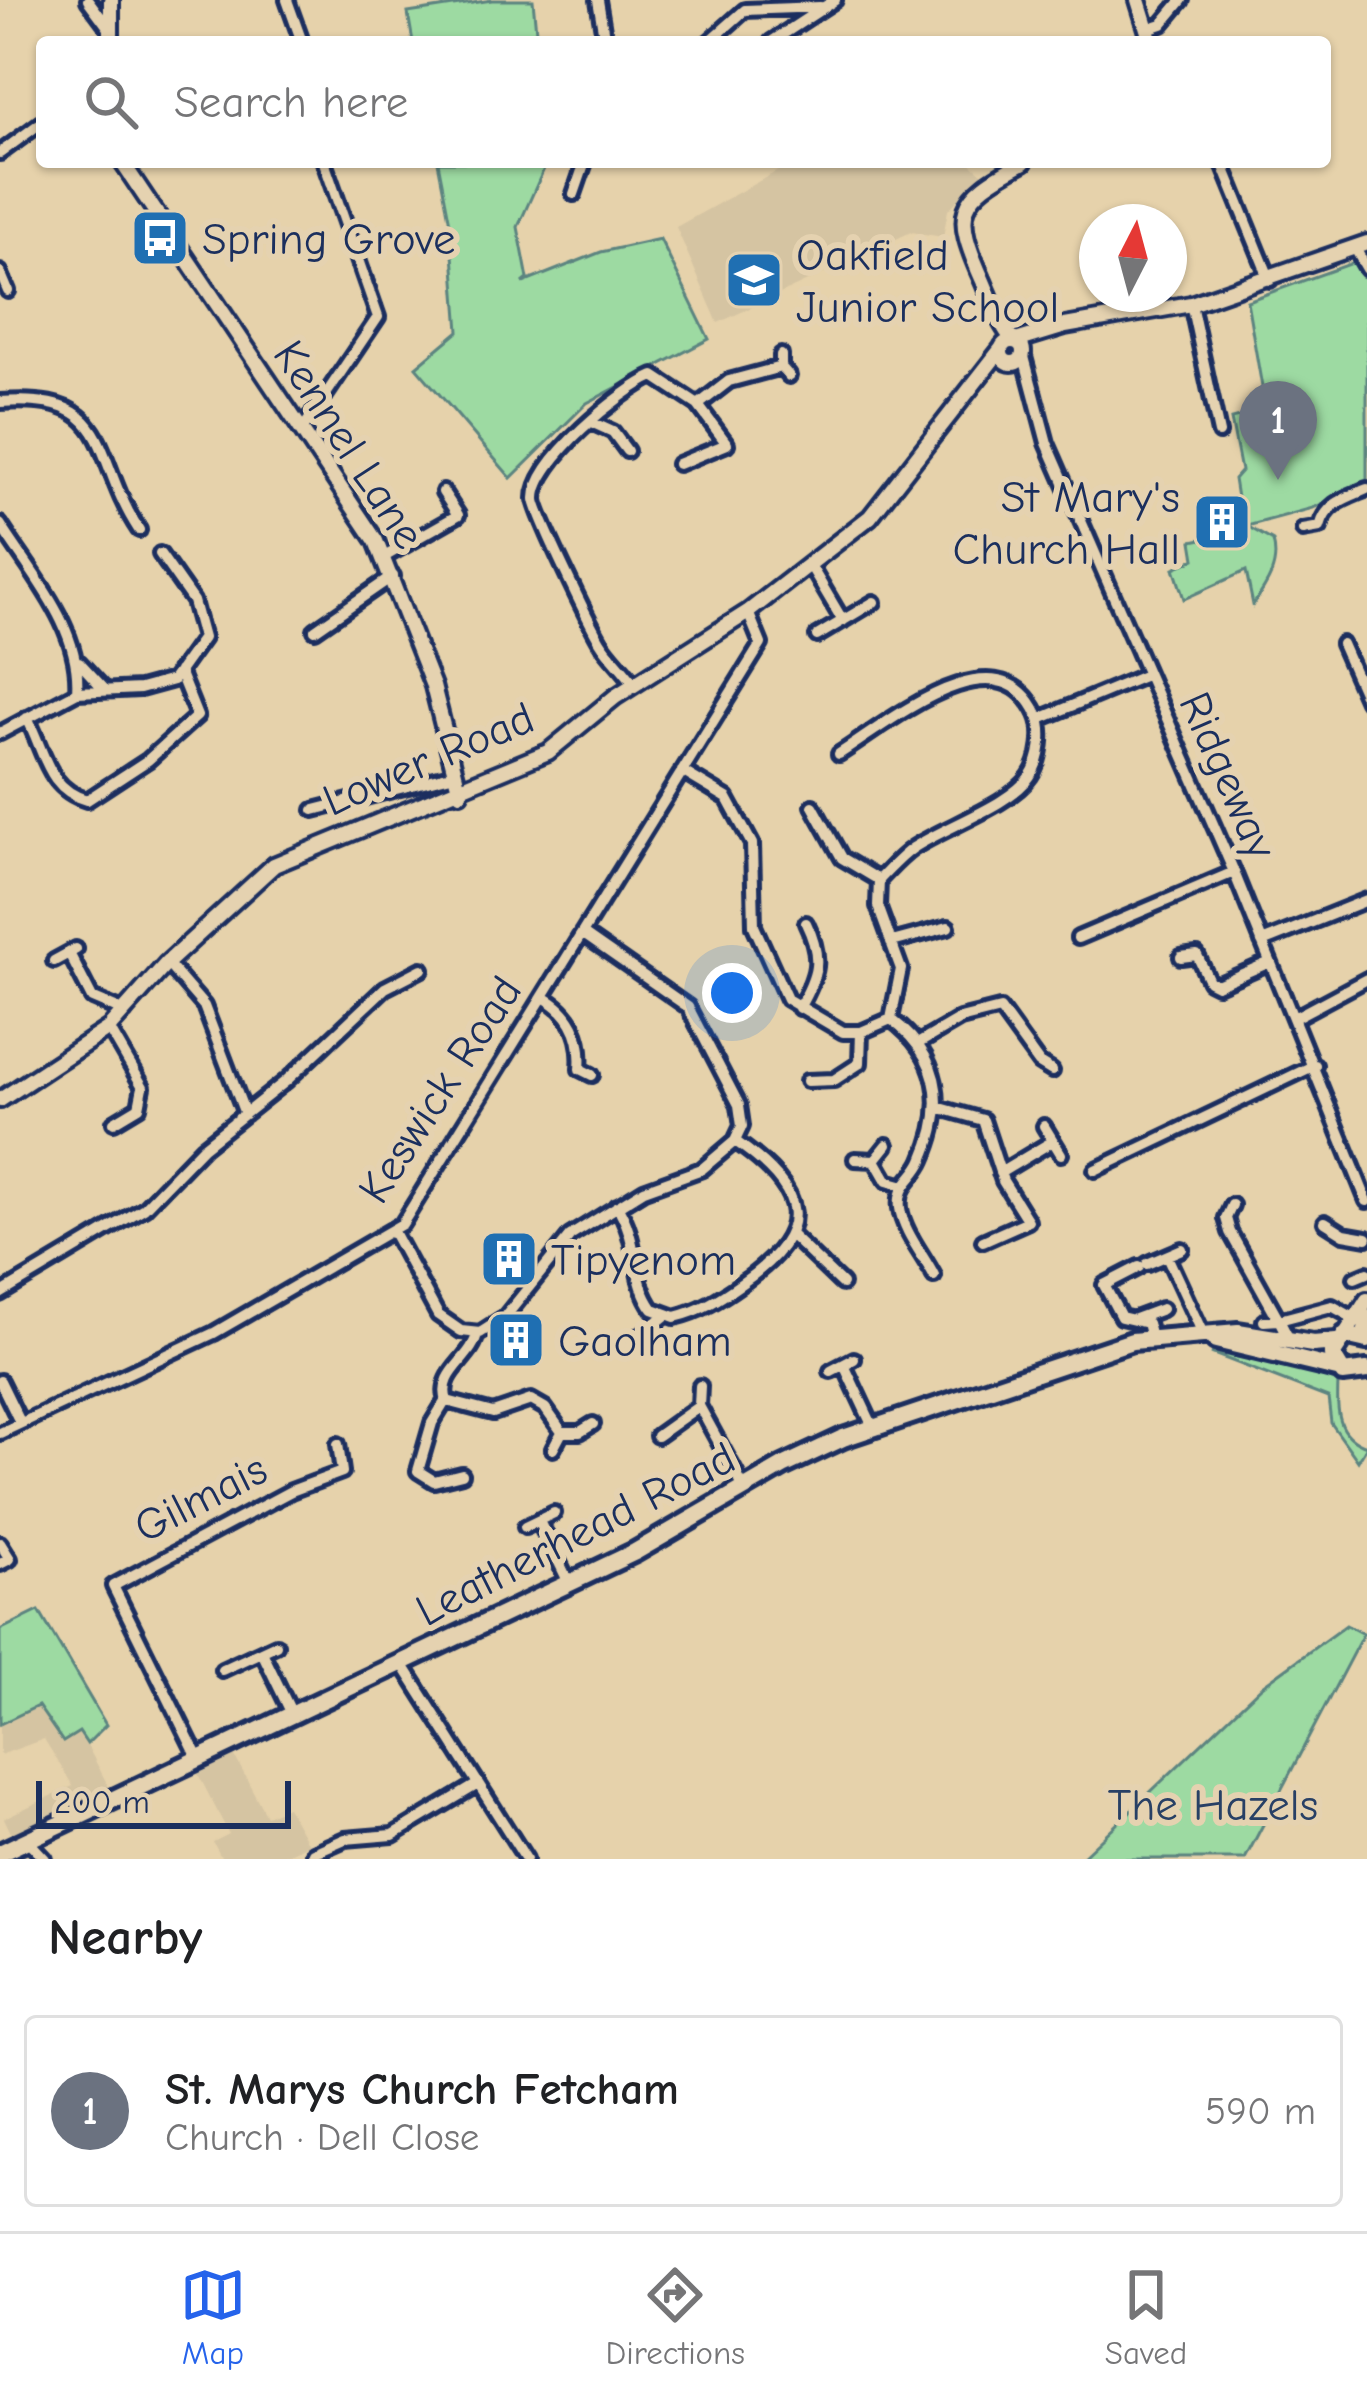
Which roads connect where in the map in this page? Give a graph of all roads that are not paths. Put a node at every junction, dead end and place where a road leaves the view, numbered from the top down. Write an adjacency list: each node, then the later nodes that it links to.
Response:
1 (88, 0): 9 (street)
2 (111, 0): 9 (street)
3 (598, 0): 12 (street)
4 (835, 0): 7 (street)
5 (1138, 0): 8 (street)
6 (1181, 0): 8 (street)
7 (820, 7): 13 (street); 14 (street)
8 (1153, 32)
9 (111, 36)
10 (291, 36): 11 (street)
11 (300, 36)
12 (604, 36)
13 (717, 36)
14 (779, 36)
15 (36, 126): 16 (street)
16 (0, 153)
17 (126, 168): 34 (street, Kennel Lane)
18 (327, 168): 34 (street)
19 (583, 168): 22 (street)
20 (1013, 168): 29 (street)
21 (1224, 168): 26 (street)
22 (574, 194)
23 (1362, 246): 24 (street); 26 (street)
24 (1367, 269)
25 (0, 272): 27 (street)
26 (1270, 280): 28 (street)
27 (8, 291)
28 (1191, 304): 29 (street); 35 (street)
29 (1013, 351): 45 (street, Lower Road); 55 (street, Ridgeway)
30 (784, 366): 32 (street)
31 (0, 402): 41 (street)
32 (698, 405): 33 (street); 37 (street)
33 (591, 422): 36 (street); 56 (street)
34 (302, 430): 44 (street, Kennel Lane)
35 (1220, 433)
36 (627, 451)
37 (678, 464)
38 (1367, 489): 42 (street)
39 (442, 492): 44 (street)
40 (0, 524): 53 (street)
41 (139, 530)
42 (1303, 530)
43 (160, 554): 54 (street)
44 (384, 557): 46 (street, Kennel Lane)
45 (810, 565): 48 (street, Lower Road); 49 (street)
46 (393, 576): 50 (street); 65 (street, Kennel Lane)
47 (874, 602): 49 (street)
48 (748, 612): 56 (street, Lower Road); 64 (street, Keswick Road)
49 (844, 621): 51 (street)
50 (315, 630)
51 (817, 637)
52 (1342, 644): 59 (street)
53 (80, 662): 57 (street); 58 (street)
54 (179, 671): 57 (street); 60 (street)
55 (1146, 675): 61 (street); 69 (street, Ridgeway)
56 (634, 684): 66 (street, Lower Road)
57 (108, 691): 58 (street)
58 (77, 692): 60 (street)
59 (1367, 701)
60 (28, 718): 62 (street)
61 (1040, 719): 63 (street); 70 (street)
62 (0, 733)
63 (839, 754)
64 (682, 771): 74 (street, Keswick Road); 85 (street)
65 (455, 774): 66 (street, Kennel Lane); 68 (street)
66 (460, 793): 81 (street, Lower Road)
67 (813, 806): 70 (street)
68 (314, 810)
69 (1234, 872): 75 (street); 77 (street, Ridgeway)
70 (879, 880): 76 (street)
71 (1367, 900): 77 (street)
72 (806, 923): 85 (street)
73 (948, 927): 76 (street)
74 (582, 933): 84 (street, Keswick Road); 101 (street)
75 (1078, 938)
76 (892, 942): 87 (street)
77 (1262, 942): 80 (street, Ridgeway)
78 (1181, 957): 80 (street)
79 (54, 961): 86 (street)
80 (1270, 962): 88 (street, Ridgeway)
81 (167, 963): 86 (street, Lower Road); 98 (street)
82 (422, 970): 98 (street)
83 (1367, 979): 88 (street)
84 (543, 997): 94 (street); 114 (street, Keswick Road)
85 (799, 1008): 90 (street)
86 (126, 1012): 89 (street, Lower Road)
87 (891, 1018): 90 (street); 91 (street)
88 (1294, 1018): 92 (street, Ridgeway)
89 (110, 1028): 96 (street, Lower Road); 99 (street)
90 (861, 1033): 95 (street)
91 (919, 1043): 93 (street); 97 (street)
92 (1315, 1064): 107 (street); 110 (street, Ridgeway)
93 (1052, 1071)
94 (584, 1074)
95 (807, 1081)
96 (0, 1100)
97 (937, 1107): 108 (street); 109 (street)
98 (245, 1114): 122 (street)
99 (114, 1122)
100 (1044, 1126): 102 (street)
101 (735, 1141): 112 (street); 115 (street)
102 (1053, 1141): 104 (street); 108 (street)
103 (887, 1145): 106 (street)
104 (1061, 1154)
105 (855, 1159): 106 (street)
106 (875, 1160): 109 (street)
107 (1095, 1170)
108 (1000, 1173): 117 (street)
109 (902, 1185): 120 (street)
110 (1367, 1201)
111 (1232, 1205): 126 (street)
112 (617, 1206): 125 (street); 130 (street)
113 (1324, 1222): 116 (street)
114 (393, 1232): 130 (street); 142 (street, Keswick Road)
115 (792, 1236): 121 (street); 125 (street)
116 (1366, 1240)
117 (983, 1241)
118 (1183, 1249): 119 (street)
119 (1167, 1256): 127 (street); 131 (street)
120 (934, 1276)
121 (842, 1284)
122 (0, 1294)
123 (1367, 1300): 129 (street)
124 (1162, 1309): 127 (street)
125 (666, 1315): 134 (street)
126 (1279, 1320): 128 (street); 129 (street); 133 (street)
127 (1132, 1321): 132 (street)
128 (1264, 1321)
129 (1355, 1332): 133 (main road); 135 (main road)
130 (477, 1333): 140 (street)
131 (1204, 1336): 132 (main road, Leatherhead Road); 133 (main road); 135 (main road)
132 (1151, 1338): 143 (main road, Leatherhead Road)
133 (1289, 1341)
134 (626, 1346)
135 (1337, 1369): 136 (main road)
136 (1367, 1370)
137 (831, 1371): 143 (street)
138 (0, 1381): 142 (street)
139 (700, 1386): 141 (street)
140 (446, 1400): 145 (street); 150 (street)
141 (699, 1406): 147 (street); 151 (street)
142 (20, 1422): 146 (street, Keswick Road)
143 (873, 1427): 151 (main road, Leatherhead Road)
144 (591, 1429): 145 (street)
145 (562, 1432): 149 (street)
146 (0, 1433)
147 (657, 1436)
148 (338, 1444): 163 (street, Gilmais)
149 (553, 1449)
150 (462, 1474)
151 (744, 1488): 157 (main road, Leatherhead Road)
152 (554, 1514): 153 (street)
153 (539, 1521): 154 (street); 157 (street)
154 (525, 1527)
155 (0, 1543): 156 (street)
156 (0, 1564)
157 (569, 1583): 160 (main road, Leatherhead Road)
158 (276, 1646): 159 (street)
159 (262, 1652): 161 (street); 162 (street)
160 (401, 1662): 162 (main road, Leatherhead Road); 164 (street)
161 (222, 1670)
162 (292, 1714): 163 (main road, Leatherhead Road)
163 (198, 1758): 165 (main road, Leatherhead Road)
164 (478, 1784): 167 (street); 169 (street)
165 (28, 1842): 166 (main road, Leatherhead Road); 168 (street)
166 (0, 1853)
167 (313, 1853)
168 (45, 1859)
169 (526, 1859)

